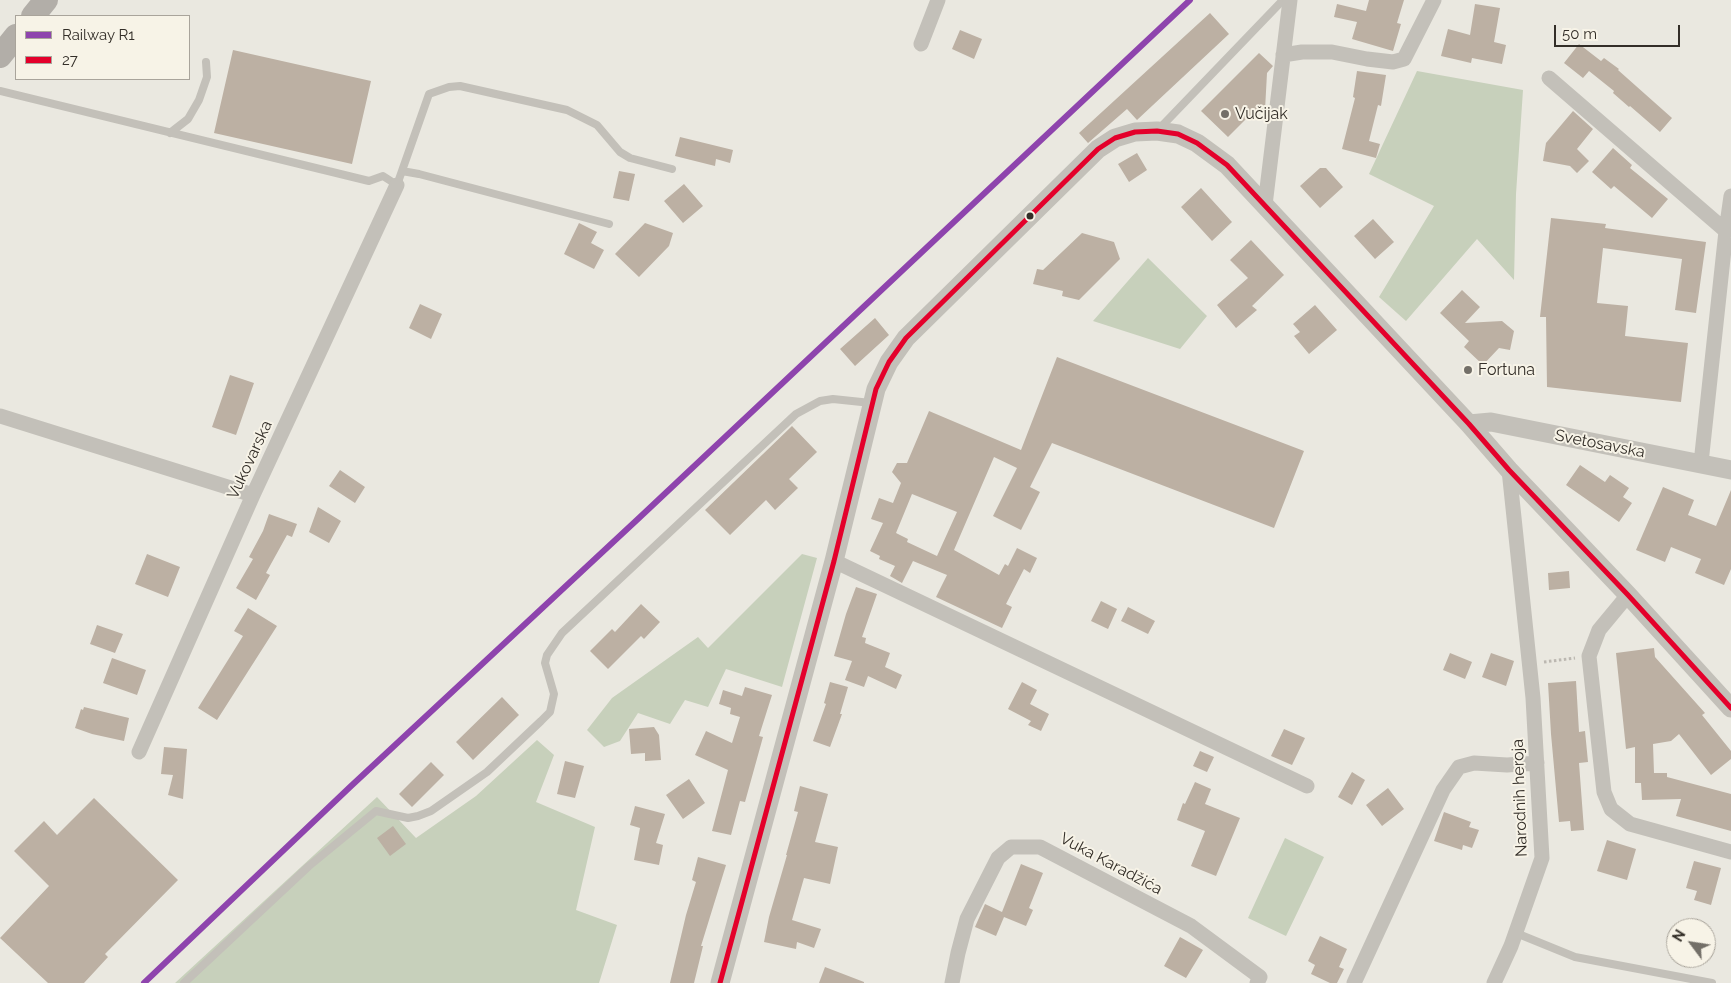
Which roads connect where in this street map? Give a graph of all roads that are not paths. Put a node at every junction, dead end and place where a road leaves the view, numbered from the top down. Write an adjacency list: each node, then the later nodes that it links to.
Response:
1 (46, 0): 6 (main road)
2 (938, 0): 8 (street)
3 (1283, 0): 14 (lane)
4 (1290, 0): 9 (street)
5 (1434, 0): 9 (street)
6 (34, 15)
7 (15, 37): 10 (main road)
8 (921, 44)
9 (1283, 55): 19 (street)
10 (0, 56)
11 (206, 62): 15 (lane)
12 (1549, 78): 21 (street)
13 (0, 91): 15 (lane)
14 (1157, 131): 19 (street); 22 (street)
15 (170, 133): 17 (lane)
16 (672, 169): 17 (lane)
17 (400, 178): 20 (lane); 28 (street, Vukovarska)
18 (1731, 196): 21 (street)
19 (1265, 205): 24 (street)
20 (609, 224)
21 (1728, 230): 25 (street)
22 (873, 403): 29 (street); 38 (lane)
23 (0, 416): 28 (street)
24 (1469, 424): 25 (street, Svetosavska); 26 (street)
25 (1701, 463): 27 (street, Svetosavska)
26 (1509, 470): 30 (street); 33 (street, Narodnih heroja)
27 (1731, 470)
28 (253, 494): 32 (street, Vukovarska)
29 (834, 560): 34 (street); 39 (street)
30 (1628, 595): 31 (street); 35 (street)
31 (1731, 708)
32 (139, 752)
33 (1538, 763): 36 (street, Narodnih heroja); 41 (street)
34 (1307, 786)
35 (1731, 852)
36 (1516, 933): 42 (street, Narodnih heroja); 43 (lane)
37 (1262, 981): 40 (street, Vuka Karadžića)
38 (184, 983)
39 (720, 983)
40 (952, 983)
41 (1354, 983)
42 (1494, 983)
43 (1712, 983)

